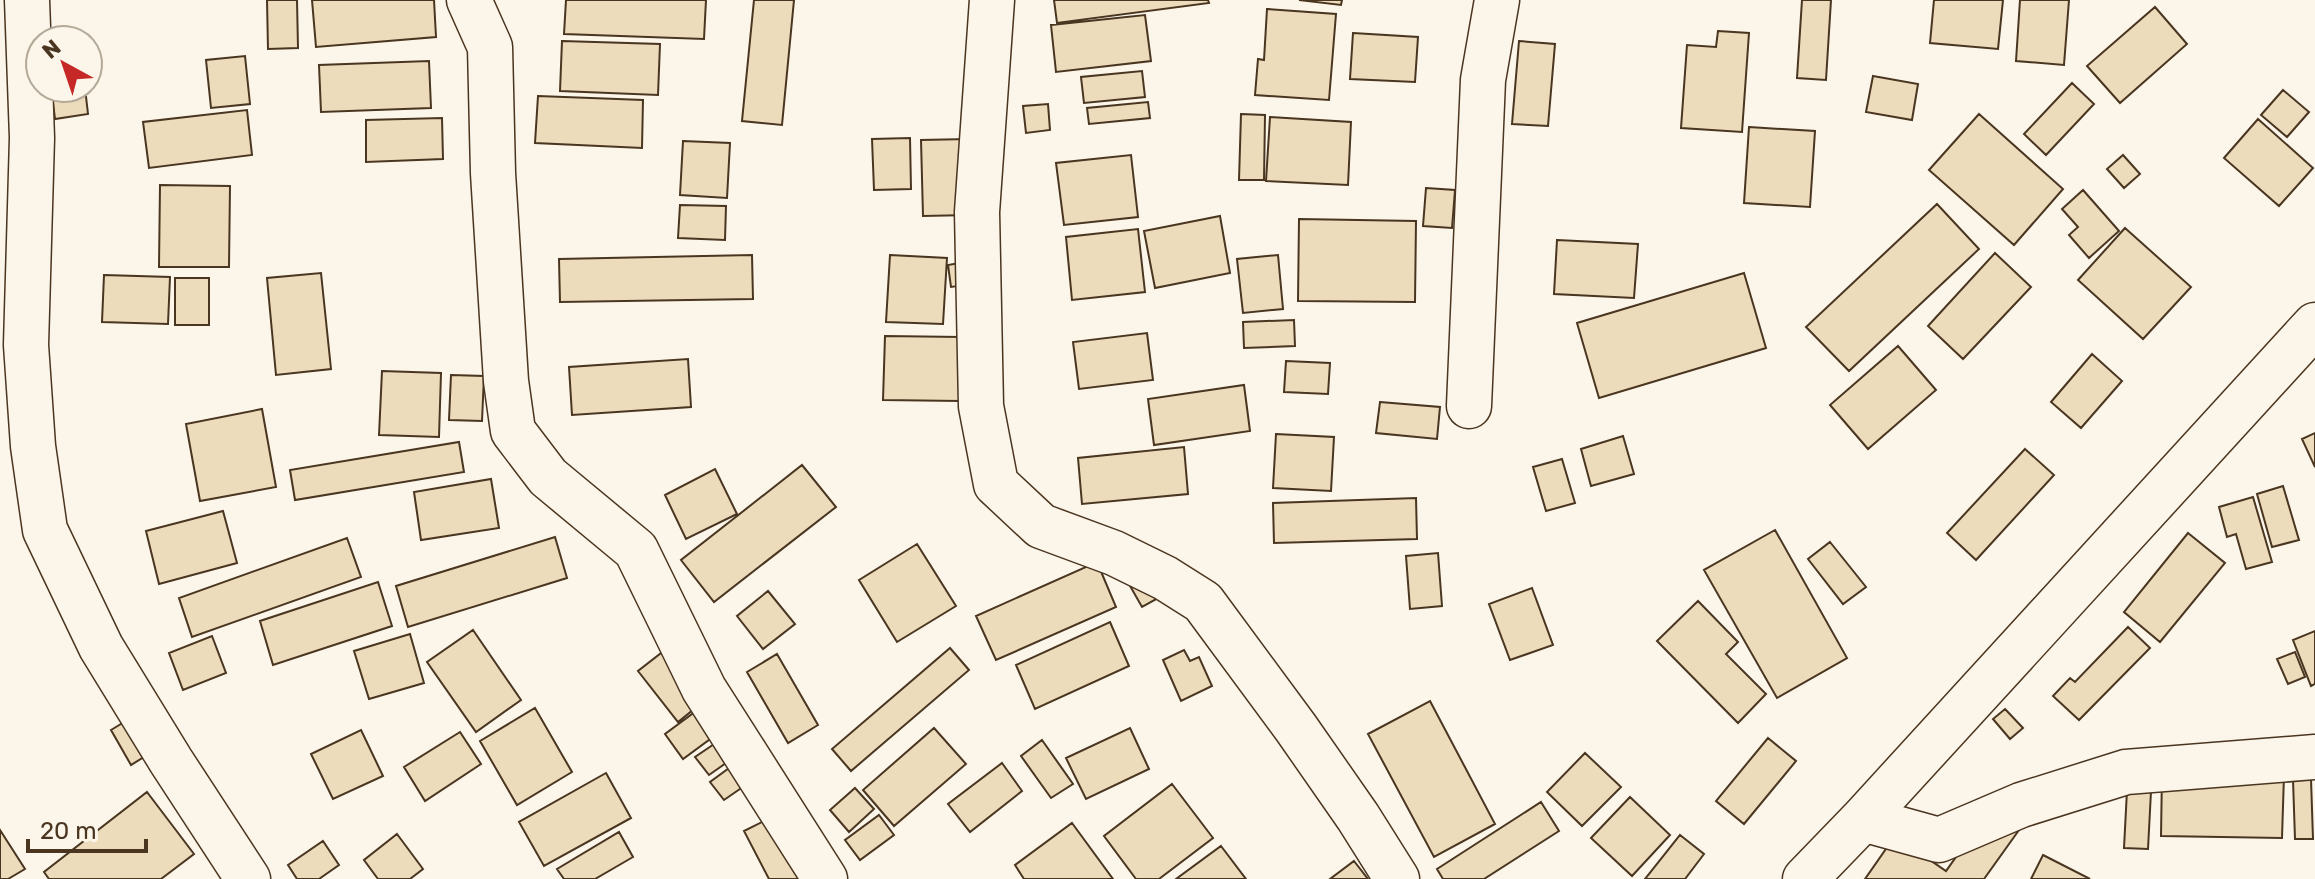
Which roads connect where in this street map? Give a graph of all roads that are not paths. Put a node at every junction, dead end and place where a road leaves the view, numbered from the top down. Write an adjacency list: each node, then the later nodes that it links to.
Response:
1 (27, 0): 9 (street)
2 (469, 0): 10 (street)
3 (992, 0): 11 (street)
4 (1497, 0): 6 (street)
5 (2315, 325): 8 (street)
6 (1469, 406)
7 (2315, 757): 8 (street)
8 (1863, 819): 12 (street)
9 (248, 879)
10 (825, 879)
11 (1397, 879)
12 (1805, 879)

